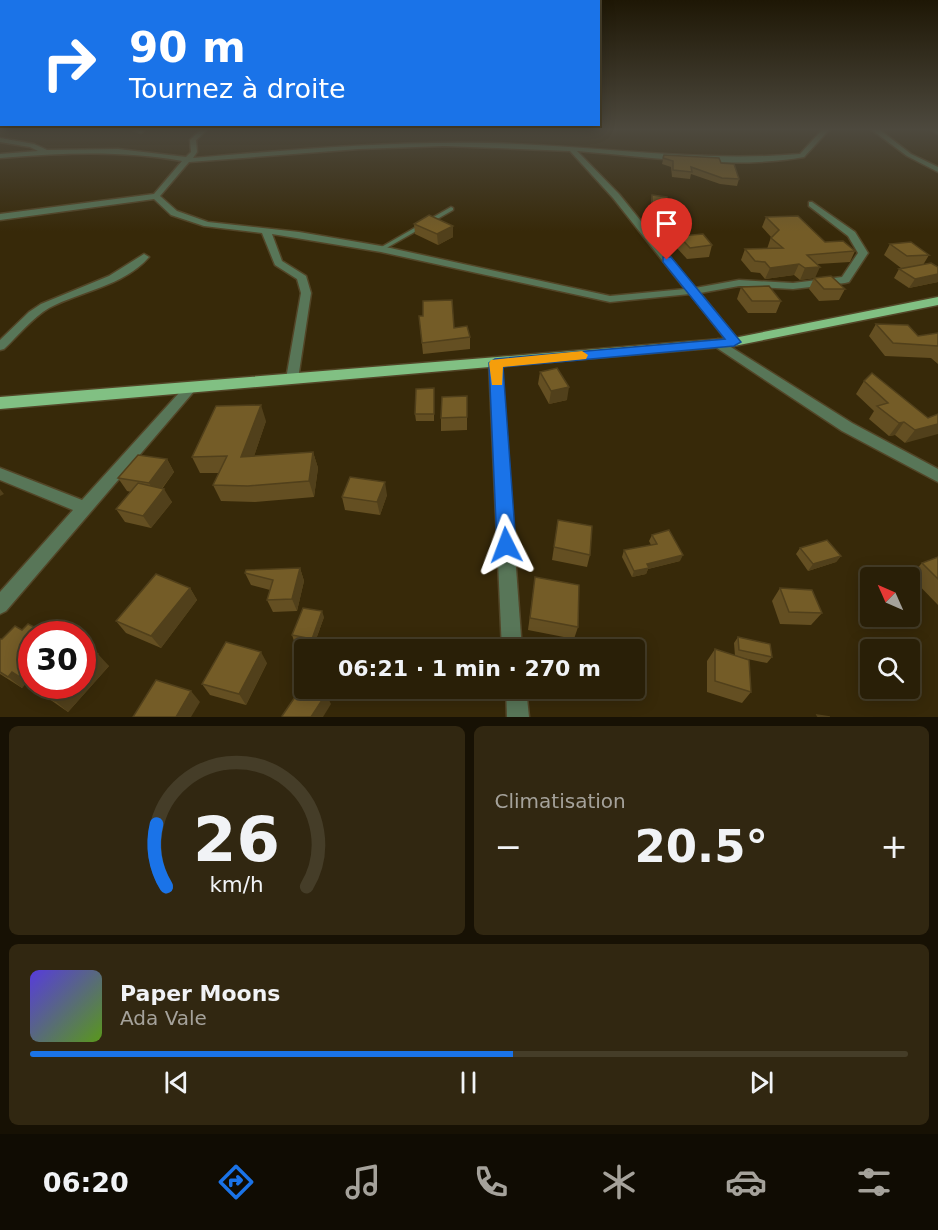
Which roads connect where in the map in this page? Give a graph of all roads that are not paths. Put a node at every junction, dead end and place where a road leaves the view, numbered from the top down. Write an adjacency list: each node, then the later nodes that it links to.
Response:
1 (185, 163): 5 (street)
2 (585, 163): 12 (street)
3 (924, 163): 4 (street)
4 (938, 171)
5 (156, 196): 8 (street); 9 (street)
6 (813, 204): 12 (street)
7 (451, 209): 10 (lane)
8 (0, 217)
9 (266, 231): 10 (street); 18 (street)
10 (381, 249): 12 (street)
11 (144, 257): 16 (street)
12 (693, 291): 14 (street)
13 (938, 301): 14 (main road)
14 (734, 342): 15 (main road)
15 (718, 343): 17 (main road); 22 (street)
16 (0, 346)
17 (495, 363): 18 (main road); 25 (street)
18 (292, 379): 19 (main road)
19 (192, 386): 20 (main road); 23 (street)
20 (0, 403)
21 (0, 474): 23 (street)
22 (938, 476)
23 (85, 508): 24 (street)
24 (0, 605)
25 (511, 639)
26 (517, 699): 27 (street)
27 (518, 717)

